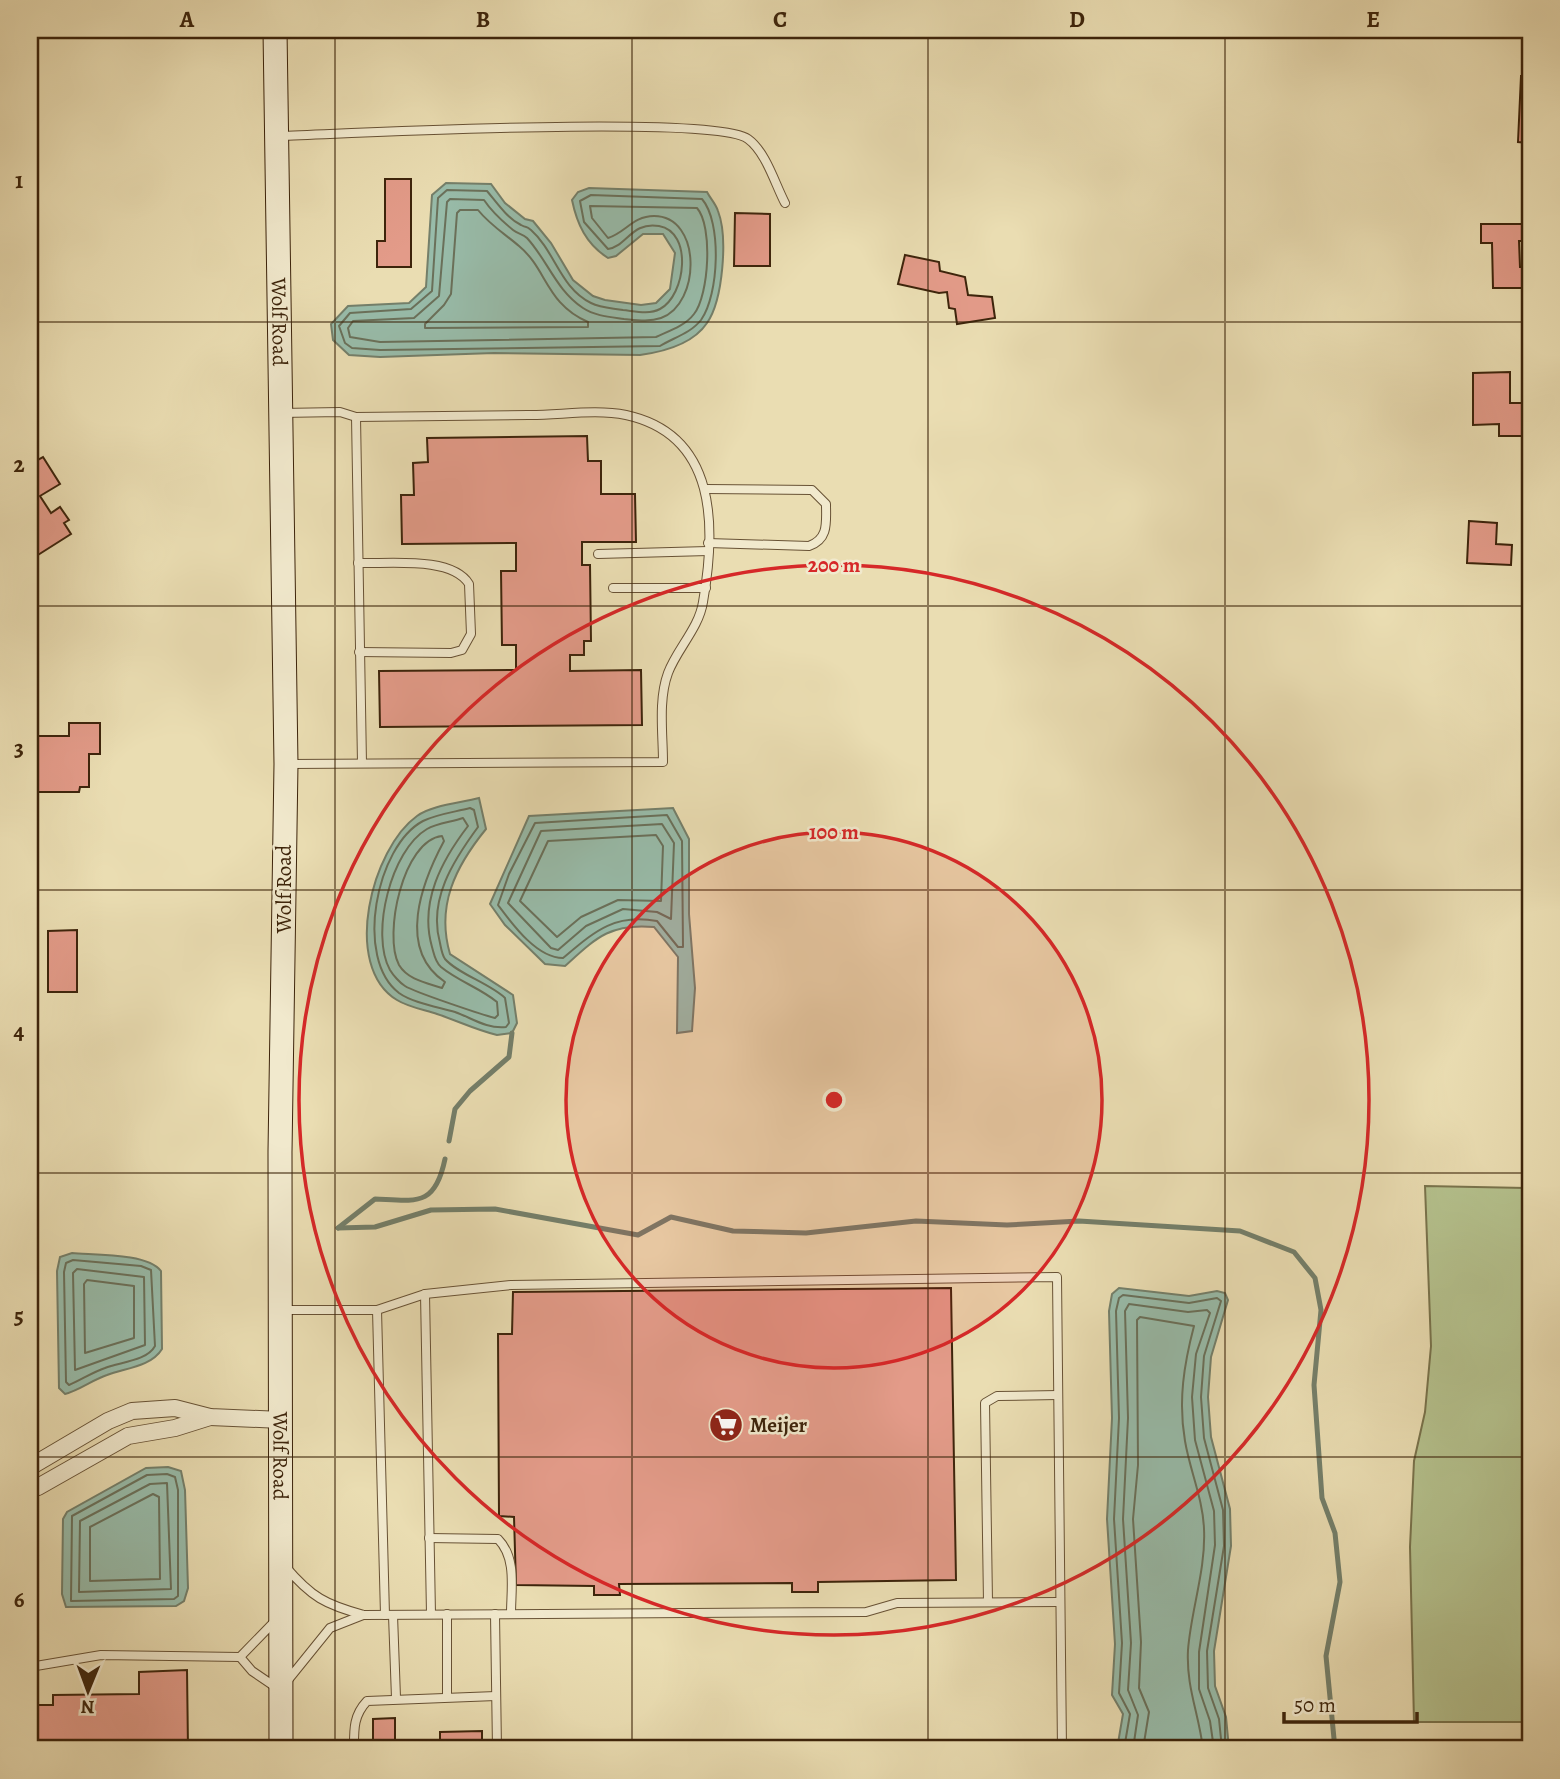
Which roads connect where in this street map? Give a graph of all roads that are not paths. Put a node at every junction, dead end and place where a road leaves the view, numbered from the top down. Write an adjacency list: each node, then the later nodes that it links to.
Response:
1 (275, 30): 2 (main road, Wolf Road)
2 (276, 136): 3 (lane); 4 (main road, Wolf Road)
3 (785, 203)
4 (280, 413): 5 (lane); 14 (main road, Wolf Road)
5 (356, 417): 6 (lane); 9 (lane)
6 (706, 489): 7 (lane); 7 (lane)
7 (708, 547): 8 (lane); 11 (lane)
8 (598, 554)
9 (358, 563): 12 (lane); 12 (lane)
10 (613, 588): 11 (lane)
11 (706, 588): 13 (lane)
12 (359, 652): 13 (lane)
13 (362, 763): 14 (lane)
14 (286, 764): 16 (main road, Wolf Road)
15 (425, 1294): 17 (lane); 18 (lane); 23 (lane)
16 (283, 1310): 17 (lane); 20 (main road, Wolf Road)
17 (377, 1310): 33 (lane)
18 (1058, 1395): 25 (lane); 26 (lane)
19 (210, 1417): 20 (street); 21 (street); 22 (street)
20 (281, 1420): 24 (main road, Wolf Road)
21 (30, 1467)
22 (30, 1488)
23 (429, 1538): 28 (lane); 31 (lane)
24 (281, 1561): 27 (main road, Wolf Road); 32 (lane)
25 (988, 1602): 26 (lane); 31 (lane)
26 (1059, 1602): 43 (lane)
27 (281, 1614): 34 (lane); 36 (main road, Wolf Road)
28 (430, 1614): 29 (lane); 33 (lane)
29 (447, 1614): 30 (lane); 38 (lane)
30 (495, 1614): 31 (lane); 37 (lane)
31 (511, 1614)
32 (364, 1615): 33 (lane); 36 (lane)
33 (389, 1615): 39 (lane)
34 (240, 1657): 35 (lane); 36 (lane)
35 (30, 1667)
36 (281, 1690): 40 (main road, Wolf Road)
37 (496, 1696): 38 (lane); 42 (lane)
38 (447, 1697): 39 (lane)
39 (396, 1698): 41 (lane)
40 (281, 1749)
41 (354, 1749)
42 (497, 1749)
43 (1062, 1749)

